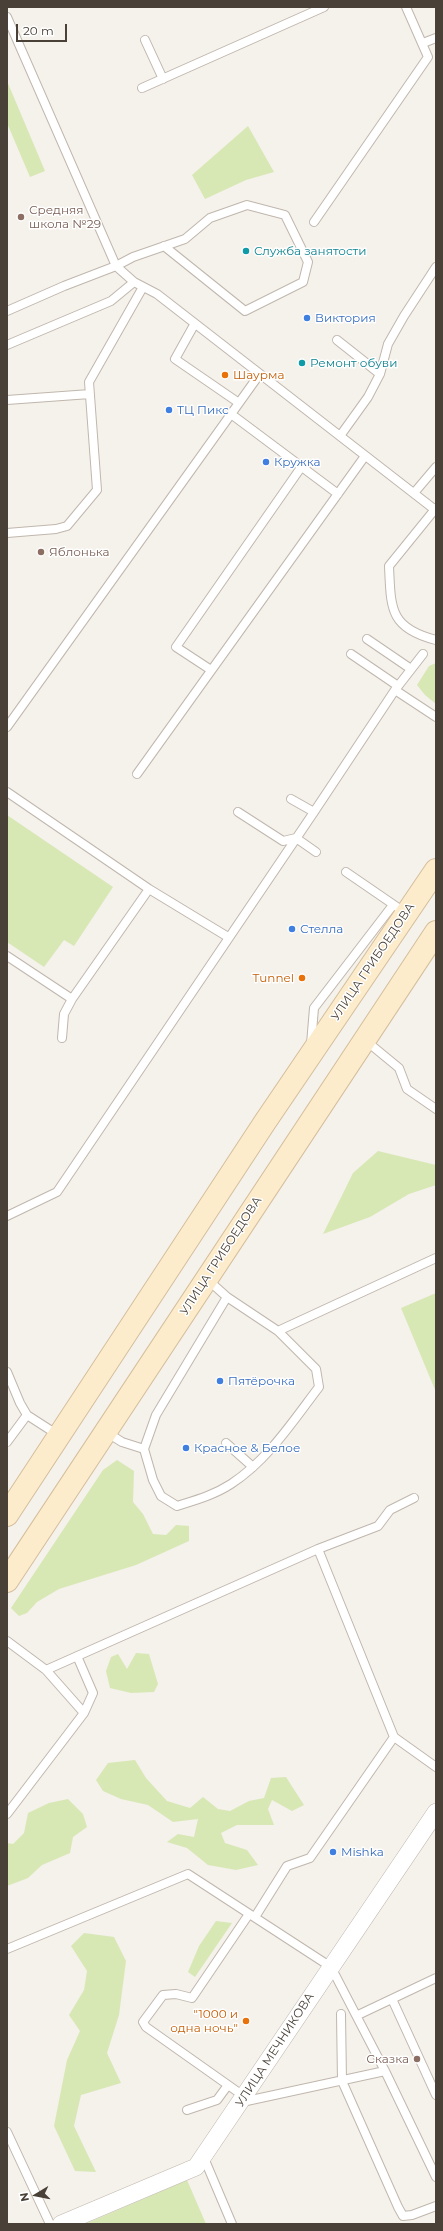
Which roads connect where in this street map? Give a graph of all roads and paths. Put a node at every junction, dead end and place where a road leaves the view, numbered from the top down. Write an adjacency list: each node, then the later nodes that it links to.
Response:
1 (324, 7): 7 (lane)
2 (406, 7): 6 (lane)
3 (7, 17): 11 (lane)
4 (436, 38): 6 (lane)
5 (145, 40): 7 (lane)
6 (423, 43): 9 (lane)
7 (163, 79): 8 (lane)
8 (142, 88)
9 (314, 222)
10 (164, 246): 10 (lane); 11 (lane)
11 (116, 266): 13 (lane); 15 (lane)
12 (436, 267): 19 (lane)
13 (134, 282): 14 (lane); 18 (lane)
14 (143, 287): 16 (lane); 21 (lane)
15 (7, 310)
16 (194, 325): 20 (lane); 23 (lane)
17 (338, 340): 19 (lane)
18 (7, 345)
19 (380, 374): 25 (lane)
20 (259, 375): 23 (lane); 25 (lane)
21 (90, 394): 22 (lane); 32 (lane)
22 (7, 400)
23 (240, 403): 24 (lane)
24 (231, 414): 27 (lane); 41 (lane)
25 (340, 436): 26 (lane)
26 (365, 456): 29 (lane); 30 (lane)
27 (302, 466): 30 (lane); 38 (lane)
28 (436, 468): 29 (lane)
29 (414, 493): 31 (lane)
30 (338, 494): 38 (lane)
31 (435, 508): 34 (lane)
32 (7, 533)
33 (368, 639): 37 (lane)
34 (436, 640)
35 (351, 654): 39 (lane)
36 (423, 654): 37 (lane)
37 (411, 669): 39 (lane)
38 (212, 670): 42 (lane)
39 (396, 688): 40 (lane); 46 (lane)
40 (436, 717)
41 (7, 727)
42 (137, 774)
43 (7, 792): 51 (lane)
44 (292, 799): 46 (lane)
45 (238, 812): 47 (lane)
46 (314, 812): 47 (lane)
47 (296, 838): 48 (lane); 54 (lane)
48 (316, 852)
49 (436, 870): 52 (main road, УЛИЦА ГРИБОЕДОВА)
50 (346, 872): 52 (lane)
51 (150, 889): 54 (lane); 56 (lane)
52 (400, 909): 68 (main road, УЛИЦА ГРИБОЕДОВА)
53 (435, 935): 58 (main road, УЛИЦА ГРИБОЕДОВА)
54 (228, 937): 60 (lane)
55 (7, 956): 56 (lane)
56 (72, 999): 57 (lane)
57 (62, 1038)
58 (364, 1040): 59 (lane); 62 (main road, УЛИЦА ГРИБОЕДОВА)
59 (436, 1109)
60 (7, 1216)
61 (436, 1258): 64 (lane)
62 (206, 1278): 63 (lane); 67 (main road, УЛИЦА ГРИБОЕДОВА)
63 (227, 1296): 64 (lane); 71 (lane)
64 (278, 1331): 72 (lane)
65 (7, 1372): 66 (lane)
66 (27, 1415): 68 (lane); 69 (lane)
67 (105, 1432): 71 (lane); 76 (main road, УЛИЦА ГРИБОЕДОВА)
68 (58, 1435): 74 (main road, УЛИЦА ГРИБОЕДОВА)
69 (7, 1442)
70 (226, 1443): 72 (lane)
71 (144, 1449): 72 (lane)
72 (253, 1467)
73 (414, 1498): 75 (lane)
74 (7, 1515)
75 (318, 1549): 78 (lane); 81 (lane)
76 (7, 1581)
77 (7, 1641): 79 (lane)
78 (77, 1656): 79 (lane); 80 (lane)
79 (46, 1670): 80 (lane)
80 (84, 1713): 84 (lane)
81 (394, 1737): 82 (lane); 85 (lane)
82 (436, 1767)
83 (436, 1812): 87 (street, УЛИЦА МЕЧНИКОВА)
84 (7, 1814)
85 (252, 1916): 86 (lane); 87 (lane); 94 (lane)
86 (7, 1949)
87 (331, 1967): 91 (lane); 96 (street, УЛИЦА МЕЧНИКОВА)
88 (436, 1978): 89 (lane)
89 (392, 1999): 91 (lane); 95 (lane)
90 (341, 2014): 93 (lane)
91 (358, 2015): 92 (lane)
92 (386, 2071): 93 (lane); 100 (lane)
93 (342, 2081): 96 (lane); 101 (lane)
94 (228, 2085): 96 (lane); 97 (lane)
95 (436, 2095)
96 (243, 2099): 99 (street, УЛИЦА МЕЧНИКОВА)
97 (186, 2110)
98 (7, 2132): 102 (lane)
99 (204, 2158): 103 (street, УЛИЦА МЕЧНИКОВА); 104 (lane)
100 (436, 2177)
101 (436, 2206)
102 (50, 2224)
103 (61, 2224)
104 (232, 2224)

